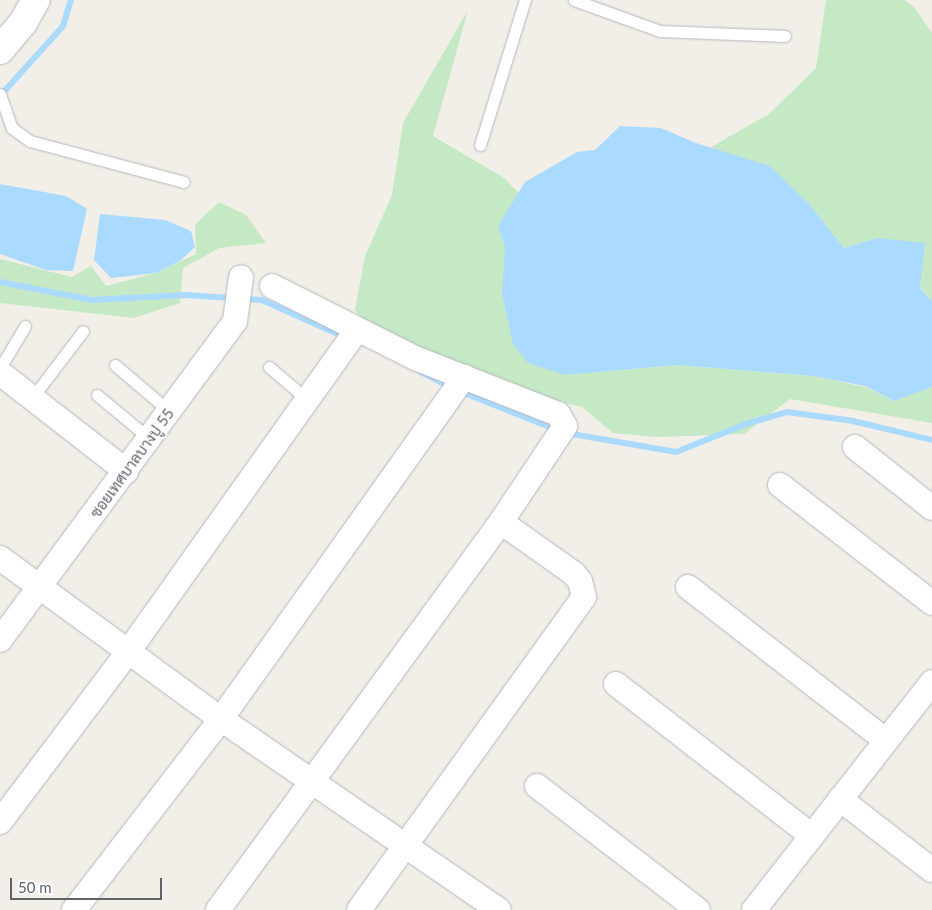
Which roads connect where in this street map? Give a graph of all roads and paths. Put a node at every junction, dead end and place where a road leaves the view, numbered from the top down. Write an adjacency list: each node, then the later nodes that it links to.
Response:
1 (36, 0): 5 (street)
2 (525, 0): 7 (lane)
3 (574, 0): 4 (lane)
4 (785, 36)
5 (0, 50)
6 (2, 97): 8 (lane)
7 (480, 145)
8 (184, 182)
9 (272, 286): 13 (street)
10 (239, 291): 22 (street, ซอยเทศบาลบางปู 55)
11 (25, 326): 16 (lane)
12 (83, 331): 20 (lane)
13 (351, 339): 18 (street); 21 (street)
14 (115, 365): 22 (lane)
15 (269, 367): 21 (lane)
16 (0, 368)
17 (0, 373): 20 (street)
18 (459, 384): 28 (street); 37 (street)
19 (98, 395): 23 (lane)
20 (32, 398): 25 (street)
21 (309, 402): 34 (street)
22 (169, 411): 23 (street, ซอยเทศบาลบางปู 55)
23 (150, 439): 25 (street, ซอยเทศบาลบางปู 55)
24 (855, 447): 27 (street)
25 (126, 472): 31 (street, ซอยเทศบาลบางปู 55)
26 (780, 485): 32 (street)
27 (932, 508)
28 (501, 522): 39 (street); 44 (street)
29 (0, 558): 31 (street)
30 (688, 587): 38 (street)
31 (40, 588): 33 (street, ซอยเทศบาลบางปู 55); 34 (street)
32 (932, 604)
33 (0, 640)
34 (128, 652): 37 (street); 42 (street)
35 (932, 682): 38 (street)
36 (616, 684): 43 (street)
37 (221, 719): 39 (street); 47 (street)
38 (885, 740): 41 (street)
39 (310, 780): 44 (street); 48 (street)
40 (537, 786): 51 (street)
41 (840, 799): 43 (street); 45 (street)
42 (0, 822)
43 (812, 836): 46 (street)
44 (405, 845): 49 (street); 50 (street)
45 (932, 870)
46 (757, 909)
47 (74, 910)
48 (218, 910)
49 (359, 910)
50 (499, 910)
51 (698, 910)

